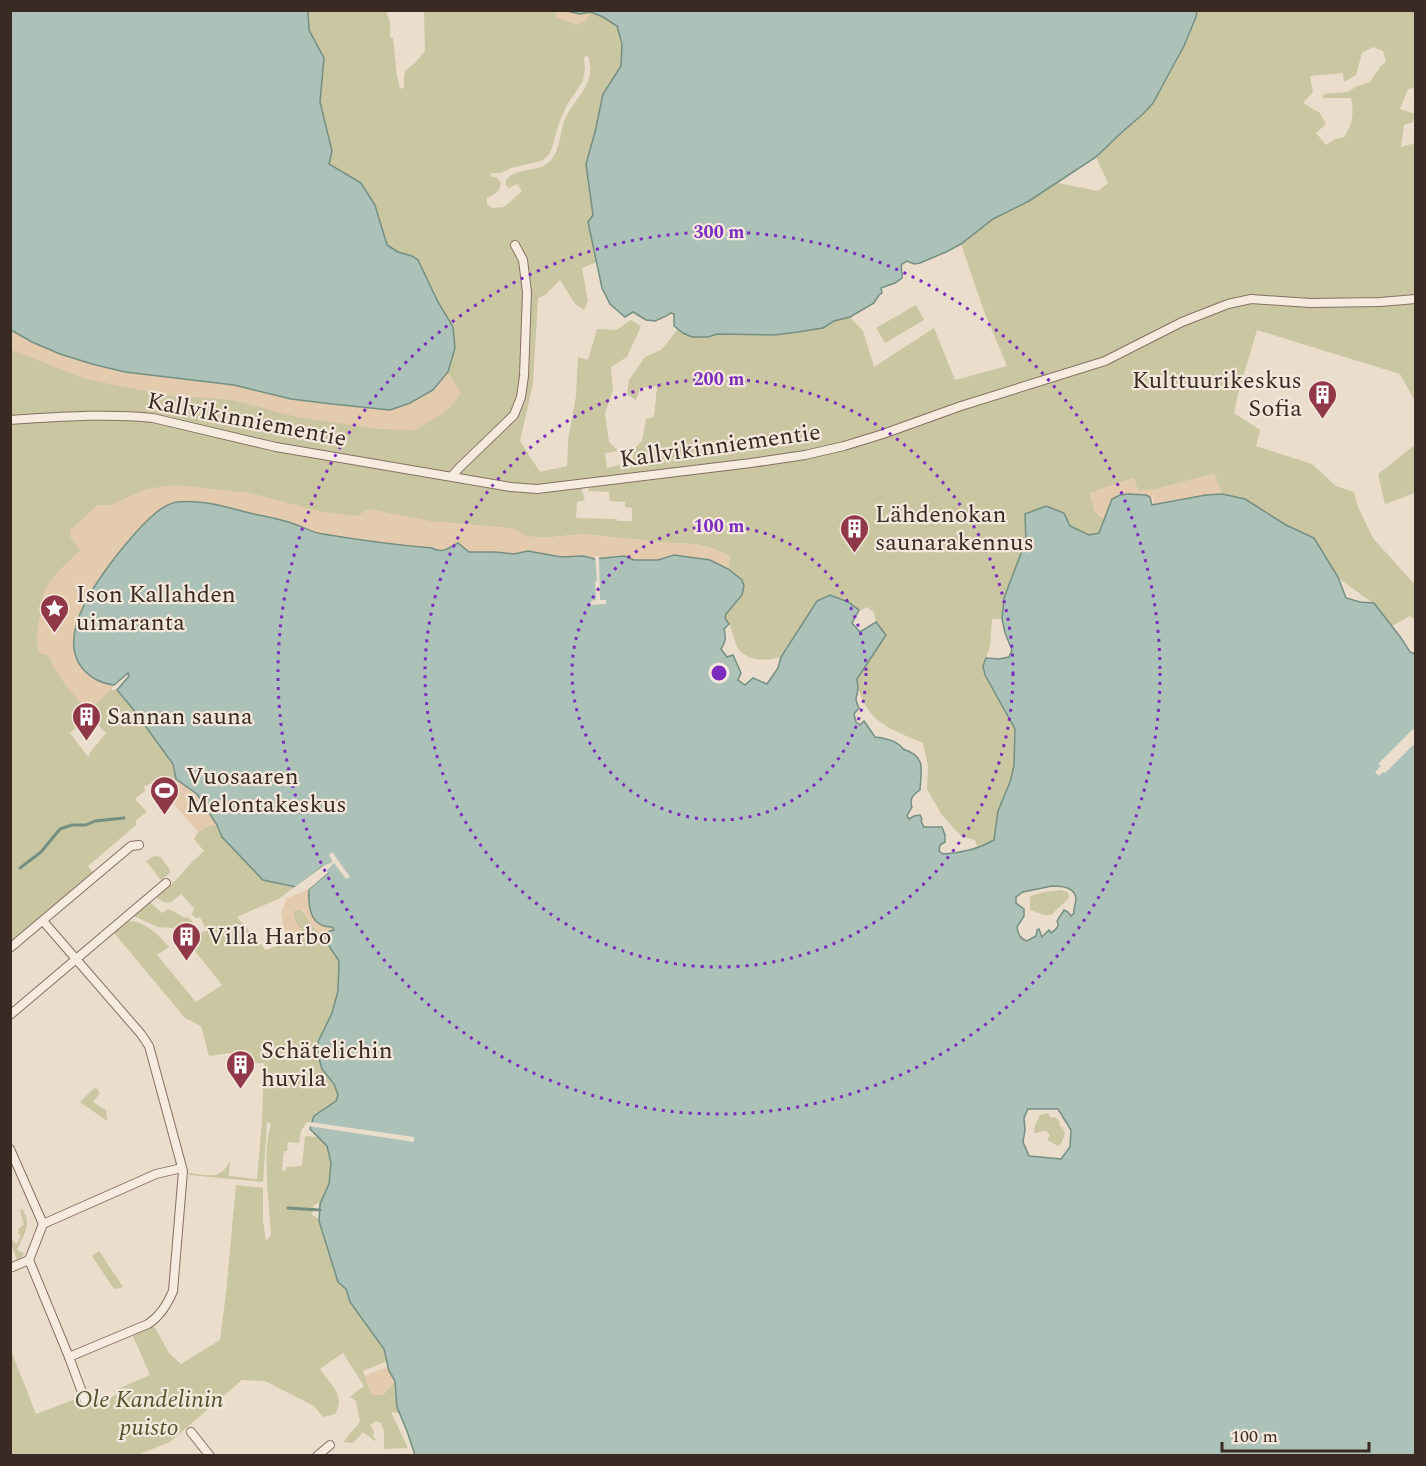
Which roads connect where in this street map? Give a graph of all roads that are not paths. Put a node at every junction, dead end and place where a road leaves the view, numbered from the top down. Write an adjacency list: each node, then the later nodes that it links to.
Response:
1 (515, 245): 4 (street)
2 (1416, 299): 4 (street, Kallvikinniementie)
3 (10, 420): 4 (street, Kallvikinniementie)
4 (452, 477)
5 (139, 845): 7 (street)
6 (166, 883): 9 (street)
7 (43, 921): 8 (street); 9 (street)
8 (10, 948)
9 (76, 959): 10 (street); 12 (street)
10 (10, 1015)
11 (10, 1149): 13 (street)
12 (182, 1168): 13 (street); 16 (street)
13 (43, 1224): 14 (street)
14 (29, 1260): 15 (street); 16 (street)
15 (10, 1268)
16 (69, 1358): 17 (street)
17 (86, 1403)
18 (191, 1432): 20 (street)
19 (330, 1445): 21 (street)
20 (210, 1455)
21 (317, 1455)

